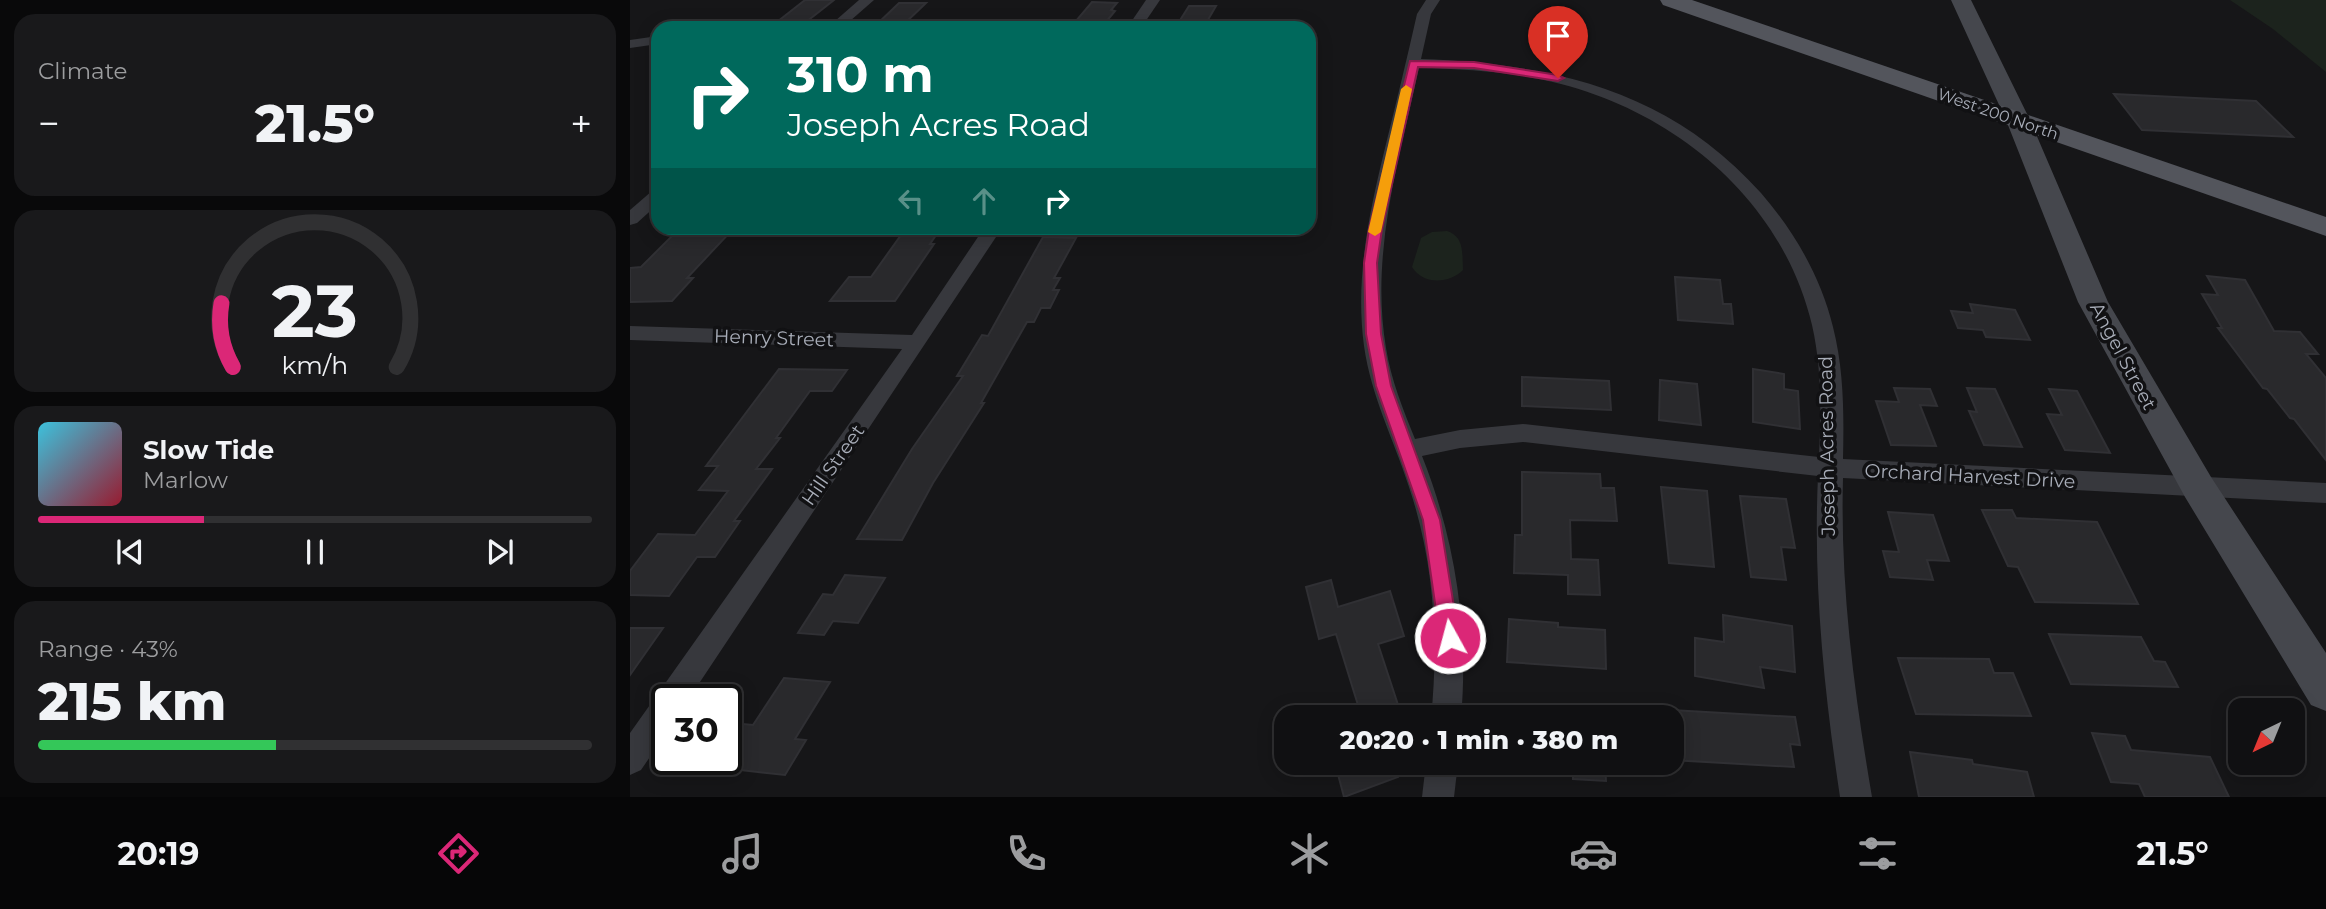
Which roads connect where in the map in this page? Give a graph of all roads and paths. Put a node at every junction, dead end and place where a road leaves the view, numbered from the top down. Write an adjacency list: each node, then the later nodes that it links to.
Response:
1 (867, 0): 6 (street)
2 (1153, 0): 7 (street)
3 (1433, 0): 10 (street)
4 (1671, 0): 11 (main road, West 200 North)
5 (1961, 0): 11 (main road, Angel Street)
6 (842, 21)
7 (1138, 21)
8 (651, 41): 9 (street)
9 (630, 44)
10 (1414, 64): 18 (street); 19 (street, Joseph Acres Road)
11 (2018, 120): 14 (main road, West 200 North); 20 (main road, Angel Street)
12 (651, 201): 13 (street)
13 (630, 219)
14 (2326, 227)
15 (988, 235): 17 (street, Hill Street)
16 (630, 333): 17 (street, Henry Street)
17 (918, 342): 22 (street, Hill Street)
18 (1408, 450): 19 (street, Orchard Harvest Drive); 24 (street)
19 (1829, 468): 20 (street, Orchard Harvest Drive); 29 (street, Joseph Acres Road)
20 (2198, 487): 21 (street, Orchard Harvest Drive); 23 (main road, Angel Street)
21 (2326, 493)
22 (682, 684)
23 (2326, 691)
24 (1447, 705)
25 (651, 727): 26 (street)
26 (632, 753)
27 (1440, 775): 28 (street)
28 (1438, 797)
29 (1856, 797)

